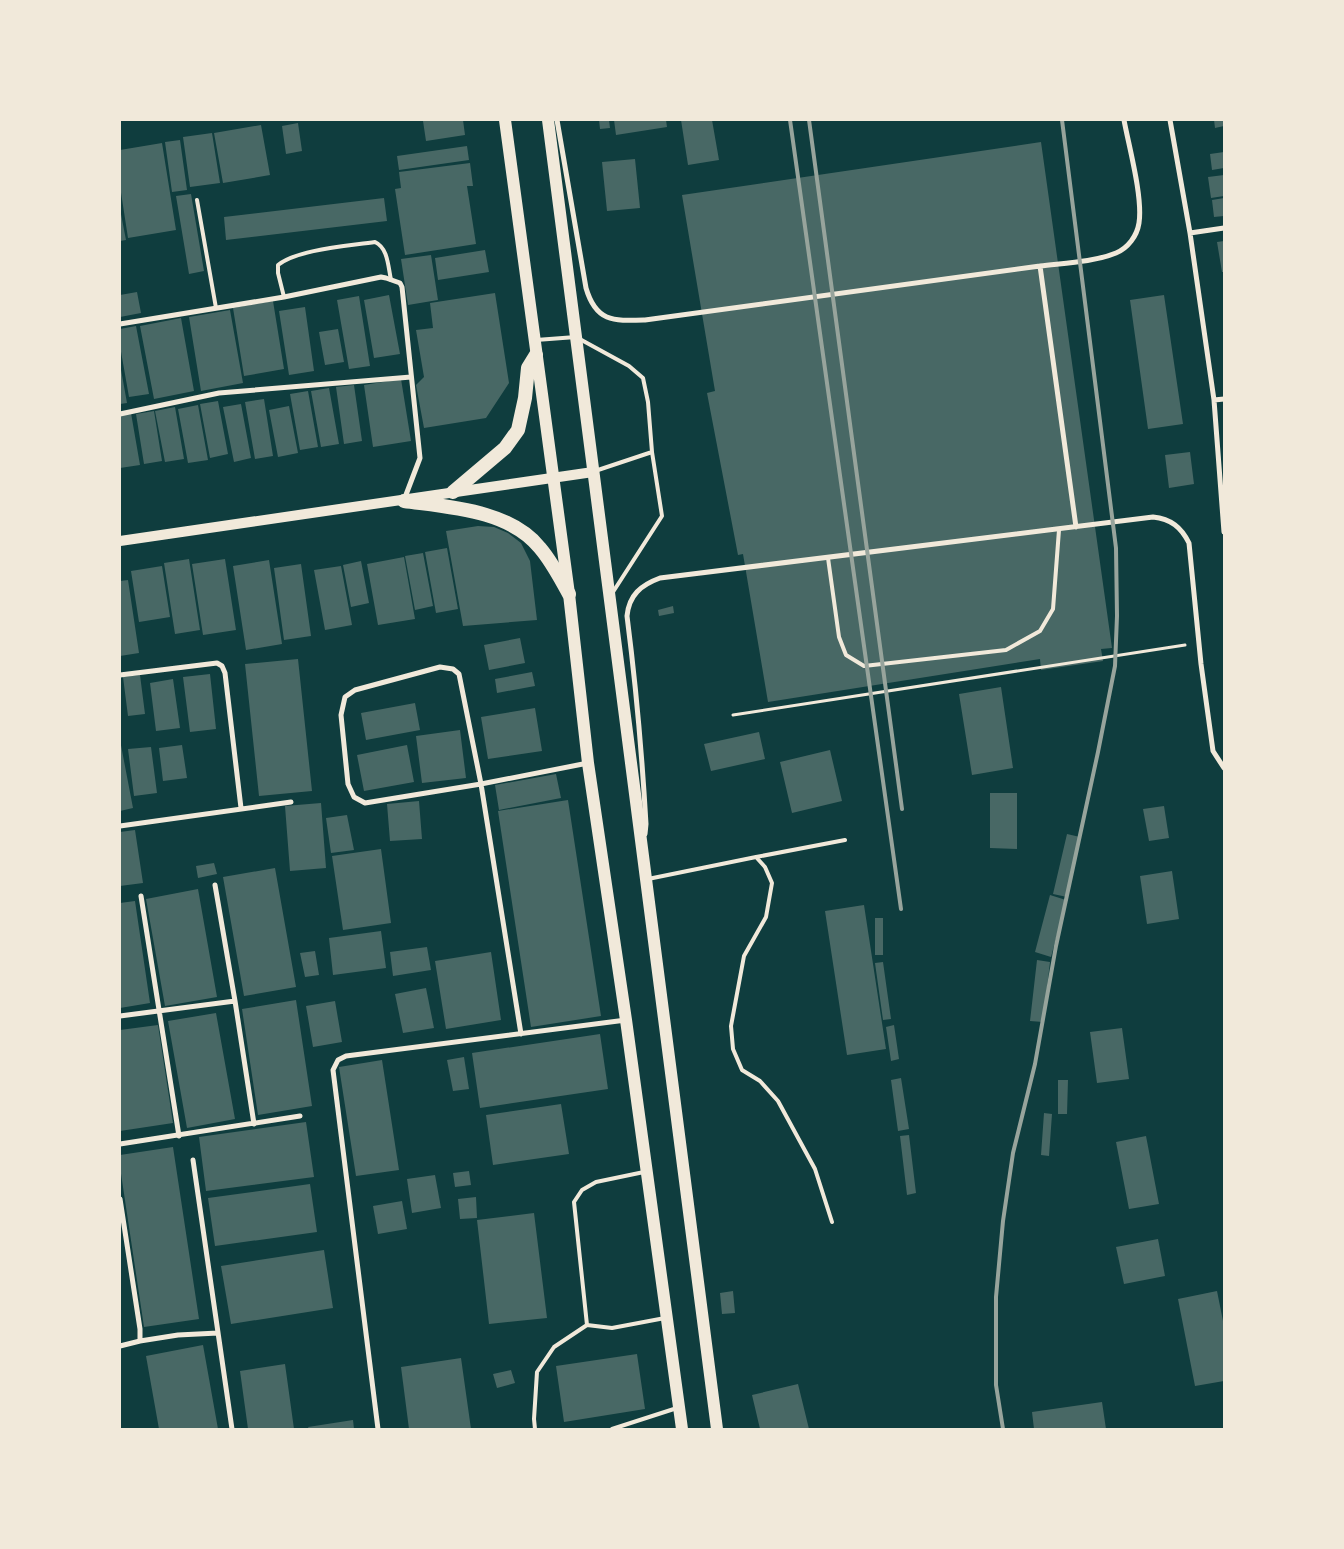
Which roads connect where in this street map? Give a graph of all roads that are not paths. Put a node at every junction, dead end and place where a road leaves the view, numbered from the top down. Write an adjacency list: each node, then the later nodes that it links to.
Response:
1 (505, 120): 15 (main road)
2 (548, 120): 14 (main road)
3 (557, 120): 9 (street)
4 (1124, 120): 9 (street)
5 (1170, 120): 8 (street)
6 (197, 200): 12 (lane)
7 (1224, 228): 8 (street)
8 (1190, 233): 19 (street)
9 (1040, 266): 26 (street)
10 (391, 280): 11 (street); 11 (lane); 17 (street)
11 (284, 297): 12 (street)
12 (216, 308): 13 (street)
13 (120, 324)
14 (576, 337): 15 (lane); 21 (lane); 22 (main road)
15 (534, 340): 16 (main road)
16 (536, 355): 23 (main road); 24 (highway)
17 (411, 377): 20 (street); 25 (street)
18 (1224, 399): 19 (street)
19 (1214, 400): 28 (street)
20 (120, 414)
21 (652, 452): 22 (lane); 32 (lane)
22 (593, 472): 23 (main road); 32 (main road)
23 (553, 478): 24 (main road); 31 (main road)
24 (453, 492): 25 (main road)
25 (404, 501): 29 (main road); 31 (highway)
26 (1076, 527): 27 (street); 35 (street)
27 (1059, 530): 30 (street); 30 (lane)
28 (1224, 532)
29 (120, 542)
30 (828, 558): 41 (street)
31 (569, 594): 34 (main road)
32 (609, 598): 41 (main road)
33 (120, 675): 38 (street)
34 (588, 762): 36 (street); 49 (main road)
35 (1224, 768)
36 (481, 784): 36 (street); 50 (street)
37 (291, 802): 38 (street)
38 (241, 808): 39 (street)
39 (120, 826)
40 (845, 840): 42 (lane)
41 (642, 850): 43 (main road)
42 (756, 857): 43 (lane); 58 (lane)
43 (646, 880): 71 (main road)
44 (215, 885): 46 (street)
45 (141, 896): 47 (street)
46 (235, 1000): 47 (street); 52 (street)
47 (160, 1011): 48 (street); 53 (street)
48 (120, 1016)
49 (626, 1020): 50 (street); 56 (main road)
50 (521, 1034): 66 (street)
51 (300, 1116): 52 (street)
52 (254, 1124): 53 (street)
53 (179, 1136): 54 (street)
54 (120, 1144)
55 (193, 1160): 61 (street)
56 (647, 1171): 59 (main road); 60 (lane)
57 (120, 1199): 62 (street)
58 (832, 1222)
59 (667, 1317): 60 (lane); 64 (main road)
60 (587, 1325): 67 (lane)
61 (218, 1333): 62 (street); 65 (street)
62 (140, 1341): 63 (street)
63 (120, 1346)
64 (679, 1408): 69 (lane); 70 (main road)
65 (232, 1429)
66 (378, 1429)
67 (535, 1429)
68 (605, 1429): 69 (lane)
69 (612, 1429)
70 (682, 1429)
71 (717, 1429)

